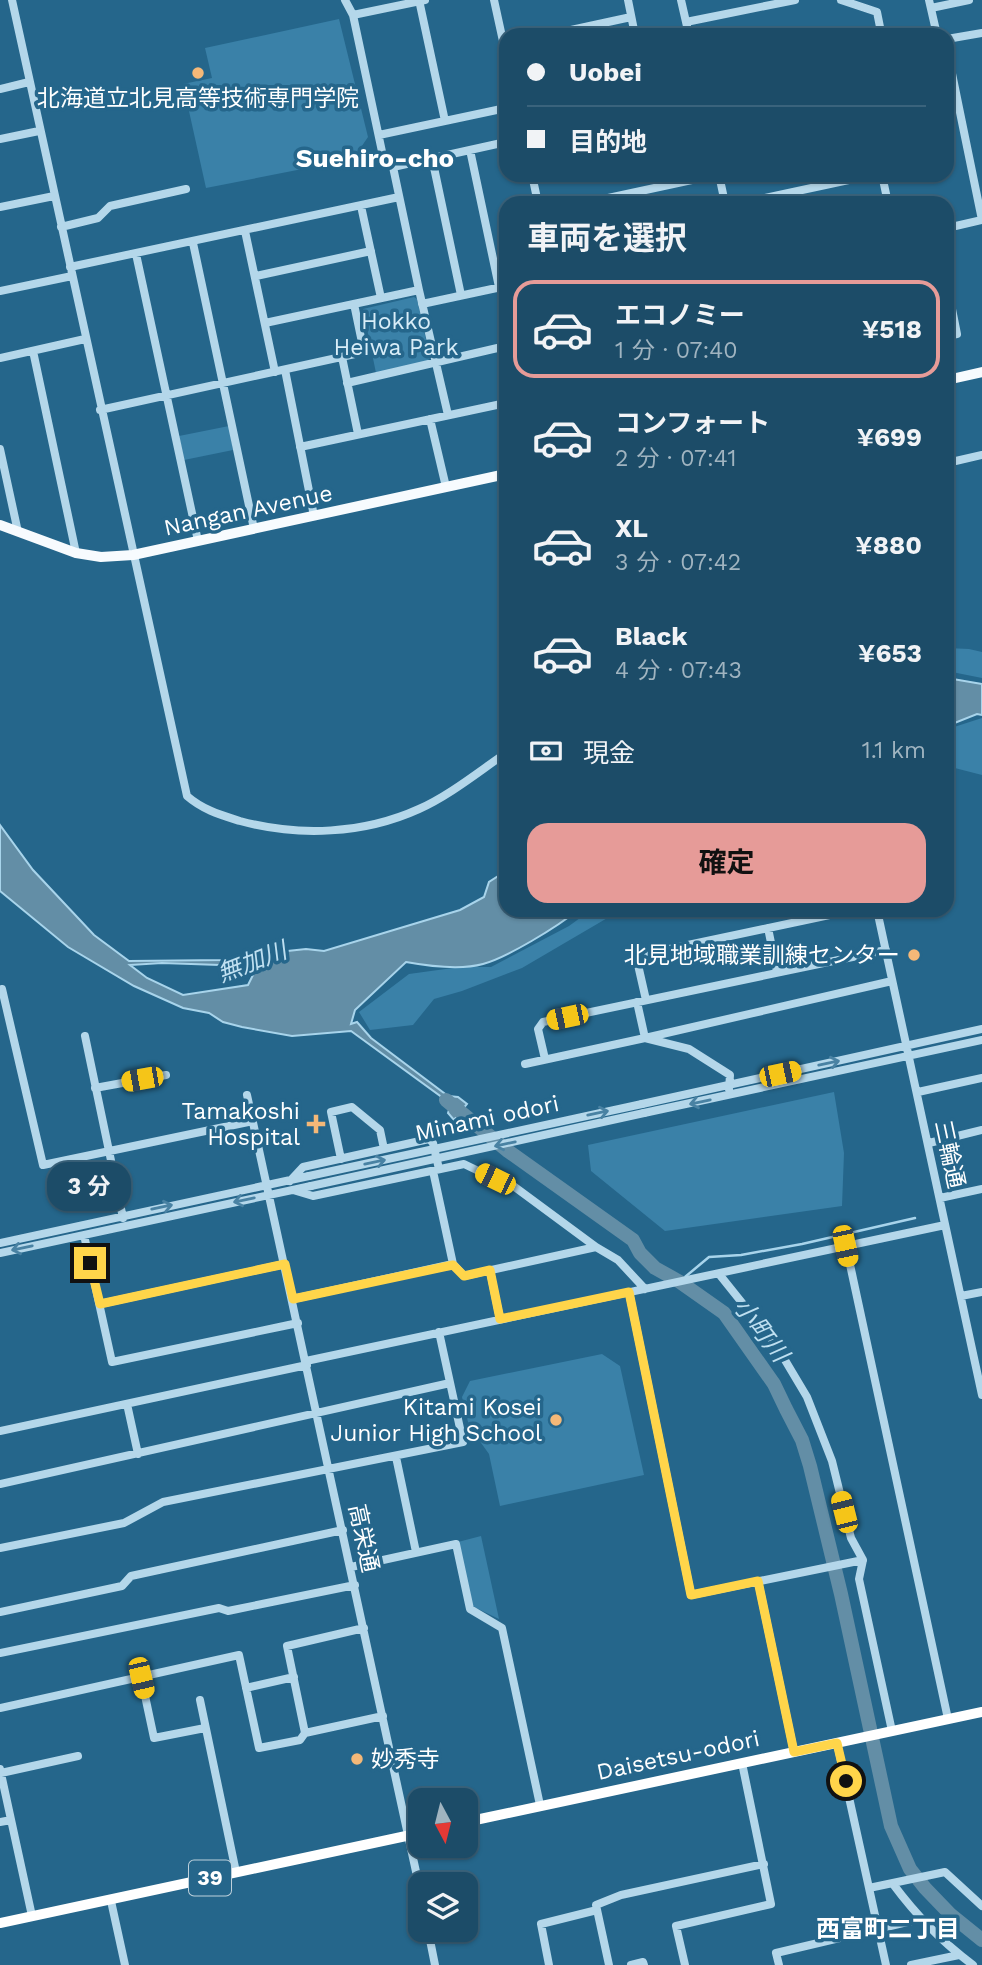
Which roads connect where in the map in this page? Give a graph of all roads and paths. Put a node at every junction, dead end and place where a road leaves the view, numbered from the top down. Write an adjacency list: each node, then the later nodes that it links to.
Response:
1 (12, 0): 22 (street)
2 (345, 0): 11 (street)
3 (421, 0): 11 (street); 26 (street)
4 (495, 0): 14 (street)
5 (628, 0): 12 (street)
6 (681, 0): 13 (street)
7 (795, 0): 13 (street)
8 (841, 0): 18 (street)
9 (970, 0): 10 (street)
10 (930, 4): 19 (street)
11 (353, 15): 28 (street)
12 (631, 17): 15 (street); 16 (street)
13 (686, 22): 17 (street)
14 (501, 28)
15 (580, 28)
16 (633, 28)
17 (687, 28)
18 (880, 28)
19 (935, 28)
20 (982, 33): 21 (street)
21 (954, 38)
22 (29, 82): 24 (street); 27 (street)
23 (954, 83): 43 (street)
24 (0, 89)
25 (499, 109): 26 (street)
26 (444, 121): 28 (street)
27 (39, 131): 29 (street); 37 (street)
28 (379, 135): 33 (street)
29 (0, 139)
30 (499, 144): 31 (street)
31 (470, 150): 32 (street); 50 (street)
32 (432, 159): 33 (street); 56 (street)
33 (393, 167): 40 (street)
34 (684, 182): 38 (street)
35 (840, 182): 39 (street)
36 (186, 189): 45 (street)
37 (54, 196): 42 (street); 45 (street)
38 (618, 196)
39 (774, 196)
40 (399, 198): 41 (street); 54 (street)
41 (361, 206): 46 (street); 48 (street)
42 (0, 207)
43 (982, 220): 44 (street)
44 (954, 226)
45 (61, 227): 51 (street)
46 (245, 231): 47 (street); 52 (street)
47 (192, 243): 49 (street); 73 (street)
48 (371, 251): 52 (street); 57 (street)
49 (135, 254): 51 (street); 75 (street)
50 (499, 270)
51 (71, 272): 55 (street); 63 (street)
52 (256, 276): 61 (street)
53 (499, 287): 56 (street)
54 (419, 290): 57 (street); 59 (street)
55 (0, 291)
56 (461, 295): 59 (street)
57 (382, 298): 58 (street)
58 (354, 304): 61 (street); 66 (street)
59 (422, 304): 68 (street)
60 (954, 319): 62 (street)
61 (265, 323): 70 (street)
62 (954, 335)
63 (85, 339): 65 (street); 77 (street)
64 (499, 348): 68 (street)
65 (33, 351): 67 (street); 92 (street)
66 (342, 357): 69 (street); 74 (street)
67 (0, 358)
68 (435, 362): 74 (street); 78 (street)
69 (285, 370): 70 (street); 81 (street)
70 (275, 372): 73 (street)
71 (982, 372): 72 (main road)
72 (954, 378)
73 (224, 383): 75 (street); 89 (street)
74 (347, 383): 80 (street)
75 (165, 395): 77 (street); 91 (street)
76 (499, 404): 78 (street)
77 (100, 410): 93 (street)
78 (448, 415): 79 (street)
79 (430, 419): 80 (street); 86 (street)
80 (358, 434): 81 (street)
81 (300, 447): 87 (street)
82 (0, 449): 90 (street)
83 (982, 455): 84 (street)
84 (954, 461)
85 (499, 476): 86 (main road, Nangan Avenue)
86 (446, 487): 87 (main road, Nangan Avenue)
87 (314, 516): 89 (main road, Nangan Avenue)
88 (0, 525): 90 (main road, Nangan Avenue)
89 (254, 528): 91 (main road, Nangan Avenue)
90 (18, 532): 92 (main road, Nangan Avenue)
91 (198, 541): 93 (main road, Nangan Avenue)
92 (76, 553): 93 (main road, Nangan Avenue)
93 (133, 555): 94 (street)
94 (499, 757)
95 (813, 917): 97 (street)
96 (879, 917): 98 (street, 三輪通)
97 (768, 928): 99 (street); 102 (street)
98 (886, 950): 99 (street); 100 (street, 三輪通)
99 (777, 972): 102 (street)
100 (892, 981): 105 (street); 107 (street, 三輪通)
101 (2, 989): 123 (street)
102 (641, 1001): 105 (street); 109 (street)
103 (982, 1029): 107 (street, Minami odori)
104 (85, 1036): 114 (street)
105 (645, 1038): 109 (street); 113 (street)
106 (982, 1040): 108 (street, Minami odori)
107 (908, 1045): 108 (street, 三輪通); 113 (street, Minami odori, one-way to 107)
108 (910, 1056): 115 (street, 三輪通); 117 (street, Minami odori)
109 (545, 1059): 110 (street)
110 (525, 1064)
111 (166, 1074): 114 (street)
112 (982, 1078): 115 (street)
113 (728, 1086): 117 (street); 118 (street, Minami odori)
114 (95, 1088): 123 (street)
115 (918, 1092): 121 (street, 三輪通)
116 (247, 1095): 119 (street, 高栄通)
117 (730, 1096): 118 (street, Minami odori, one-way to 118)
118 (643, 1109): 126 (street, Minami odori, bridge)
119 (253, 1121): 123 (street); 128 (street, 高栄通)
120 (982, 1130): 121 (street)
121 (929, 1143): 129 (street, 三輪通)
122 (384, 1149): 124 (street); 124 (street); 125 (street)
123 (108, 1152): 130 (street)
124 (341, 1158): 126 (street)
125 (436, 1170): 126 (street); 136 (street); 139 (street)
126 (291, 1185): 128 (street, Minami odori)
127 (982, 1189): 129 (street)
128 (269, 1190): 130 (street, Minami odori, one-way to 128); 132 (street, Minami odori, one-way to 132); 138 (street, 高栄通)
129 (940, 1198): 131 (street, 三輪通)
130 (122, 1216): 132 (street); 134 (street, Minami odori)
131 (945, 1225): 135 (street); 145 (street, 三輪通)
132 (125, 1226): 133 (street, Minami odori)
133 (84, 1235): 137 (street, Minami odori, one-way to 137); 147 (street)
134 (0, 1243)
135 (845, 1246): 141 (street); 178 (street)
136 (596, 1247): 140 (street); 142 (street)
137 (0, 1253)
138 (285, 1264): 146 (street, 高栄通); 147 (street)
139 (453, 1265): 140 (street); 146 (street)
140 (490, 1270): 148 (street)
141 (714, 1275): 142 (street); 164 (street)
142 (649, 1289): 143 (street)
143 (629, 1292): 148 (street); 166 (street)
144 (982, 1292): 145 (street)
145 (961, 1296): 153 (street, 三輪通)
146 (293, 1299): 149 (street, 高栄通)
147 (100, 1304): 149 (street)
148 (500, 1319): 150 (street)
149 (298, 1322): 151 (street, 高栄通)
150 (439, 1332): 151 (street); 152 (street)
151 (306, 1363): 154 (street); 155 (street, 高栄通)
152 (450, 1383): 155 (street); 158 (street)
153 (982, 1395)
154 (127, 1404): 156 (street); 157 (street)
155 (318, 1413): 157 (street); 159 (street, 高栄通)
156 (0, 1431)
157 (138, 1454): 160 (street)
158 (396, 1457): 159 (street); 163 (street)
159 (330, 1469): 161 (street, 高栄通); 162 (street)
160 (0, 1484)
161 (342, 1530): 165 (street, 高栄通); 168 (street)
162 (0, 1548)
163 (416, 1552): 165 (street); 187 (street)
164 (863, 1560): 166 (street); 180 (street)
165 (351, 1567): 167 (street, 高栄通)
166 (758, 1581): 183 (street)
167 (355, 1585): 169 (street, 高栄通); 170 (street)
168 (0, 1612)
169 (364, 1628): 171 (street); 177 (street, 高栄通)
170 (0, 1653)
171 (294, 1677): 173 (street); 181 (street)
172 (141, 1678): 173 (street); 175 (street); 179 (street)
173 (246, 1688): 181 (street)
174 (200, 1700): 179 (street)
175 (0, 1708)
176 (982, 1712): 178 (highway, Daisetsu-odori)
177 (383, 1716): 181 (street); 188 (street, 高栄通)
178 (948, 1719): 180 (highway, Daisetsu-odori)
179 (205, 1728): 194 (street)
180 (887, 1732): 182 (highway, Daisetsu-odori)
181 (305, 1733)
182 (837, 1743): 183 (highway, Daisetsu-odori); 196 (street)
183 (794, 1752): 185 (highway, Daisetsu-odori)
184 (78, 1756): 186 (street)
185 (742, 1763): 187 (highway, Daisetsu-odori); 193 (street)
186 (0, 1771): 190 (street)
187 (540, 1805): 189 (highway, Daisetsu-odori)
188 (408, 1811)
189 (478, 1819)
190 (11, 1820): 191 (street); 200 (street)
191 (0, 1822)
192 (408, 1835): 194 (highway, 39)
193 (764, 1864): 199 (street); 212 (street)
194 (236, 1872): 197 (highway, 39)
195 (895, 1883): 196 (street); 198 (street); 201 (street)
196 (869, 1888): 203 (street)
197 (111, 1901): 200 (highway, 39); 206 (street)
198 (982, 1906)
199 (597, 1910): 208 (street); 209 (street)
200 (32, 1916): 202 (highway, 39)
201 (920, 1919): 203 (street); 205 (street)
202 (0, 1923)
203 (878, 1928): 213 (street); 214 (street)
204 (430, 1942): 207 (street)
205 (959, 1955): 215 (street); 216 (street)
206 (125, 1965)
207 (435, 1965)
208 (549, 1965)
209 (608, 1965)
210 (631, 1965): 211 (street)
211 (644, 1965)
212 (685, 1965)
213 (779, 1965)
214 (886, 1965)
215 (911, 1965)
216 (974, 1965)

